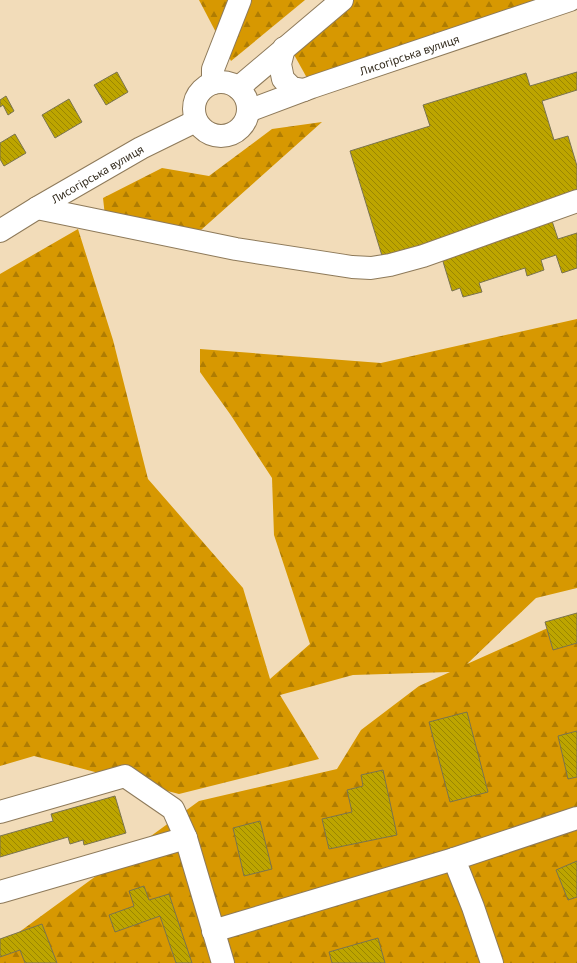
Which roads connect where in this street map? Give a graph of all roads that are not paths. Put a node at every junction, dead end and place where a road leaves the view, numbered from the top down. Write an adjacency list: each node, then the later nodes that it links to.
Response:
1 (240, 0): 5 (street)
2 (342, 0): 4 (street)
3 (570, 0): 7 (street, Лисогірська вулиця)
4 (284, 48): 6 (street); 7 (street)
5 (213, 83): 6 (street); 9 (street)
6 (238, 88): 8 (street)
7 (304, 90): 8 (street, Лисогірська вулиця)
8 (248, 111): 9 (street)
9 (196, 121): 11 (street, Лисогірська вулиця)
10 (577, 201): 11 (street)
11 (37, 208): 12 (street, Лисогірська вулиця)
12 (0, 231)
13 (0, 812): 15 (street)
14 (577, 818): 16 (street)
15 (186, 838): 17 (street); 18 (street)
16 (454, 859): 18 (street); 20 (street)
17 (0, 892)
18 (214, 931): 19 (street)
19 (223, 963)
20 (492, 963)

